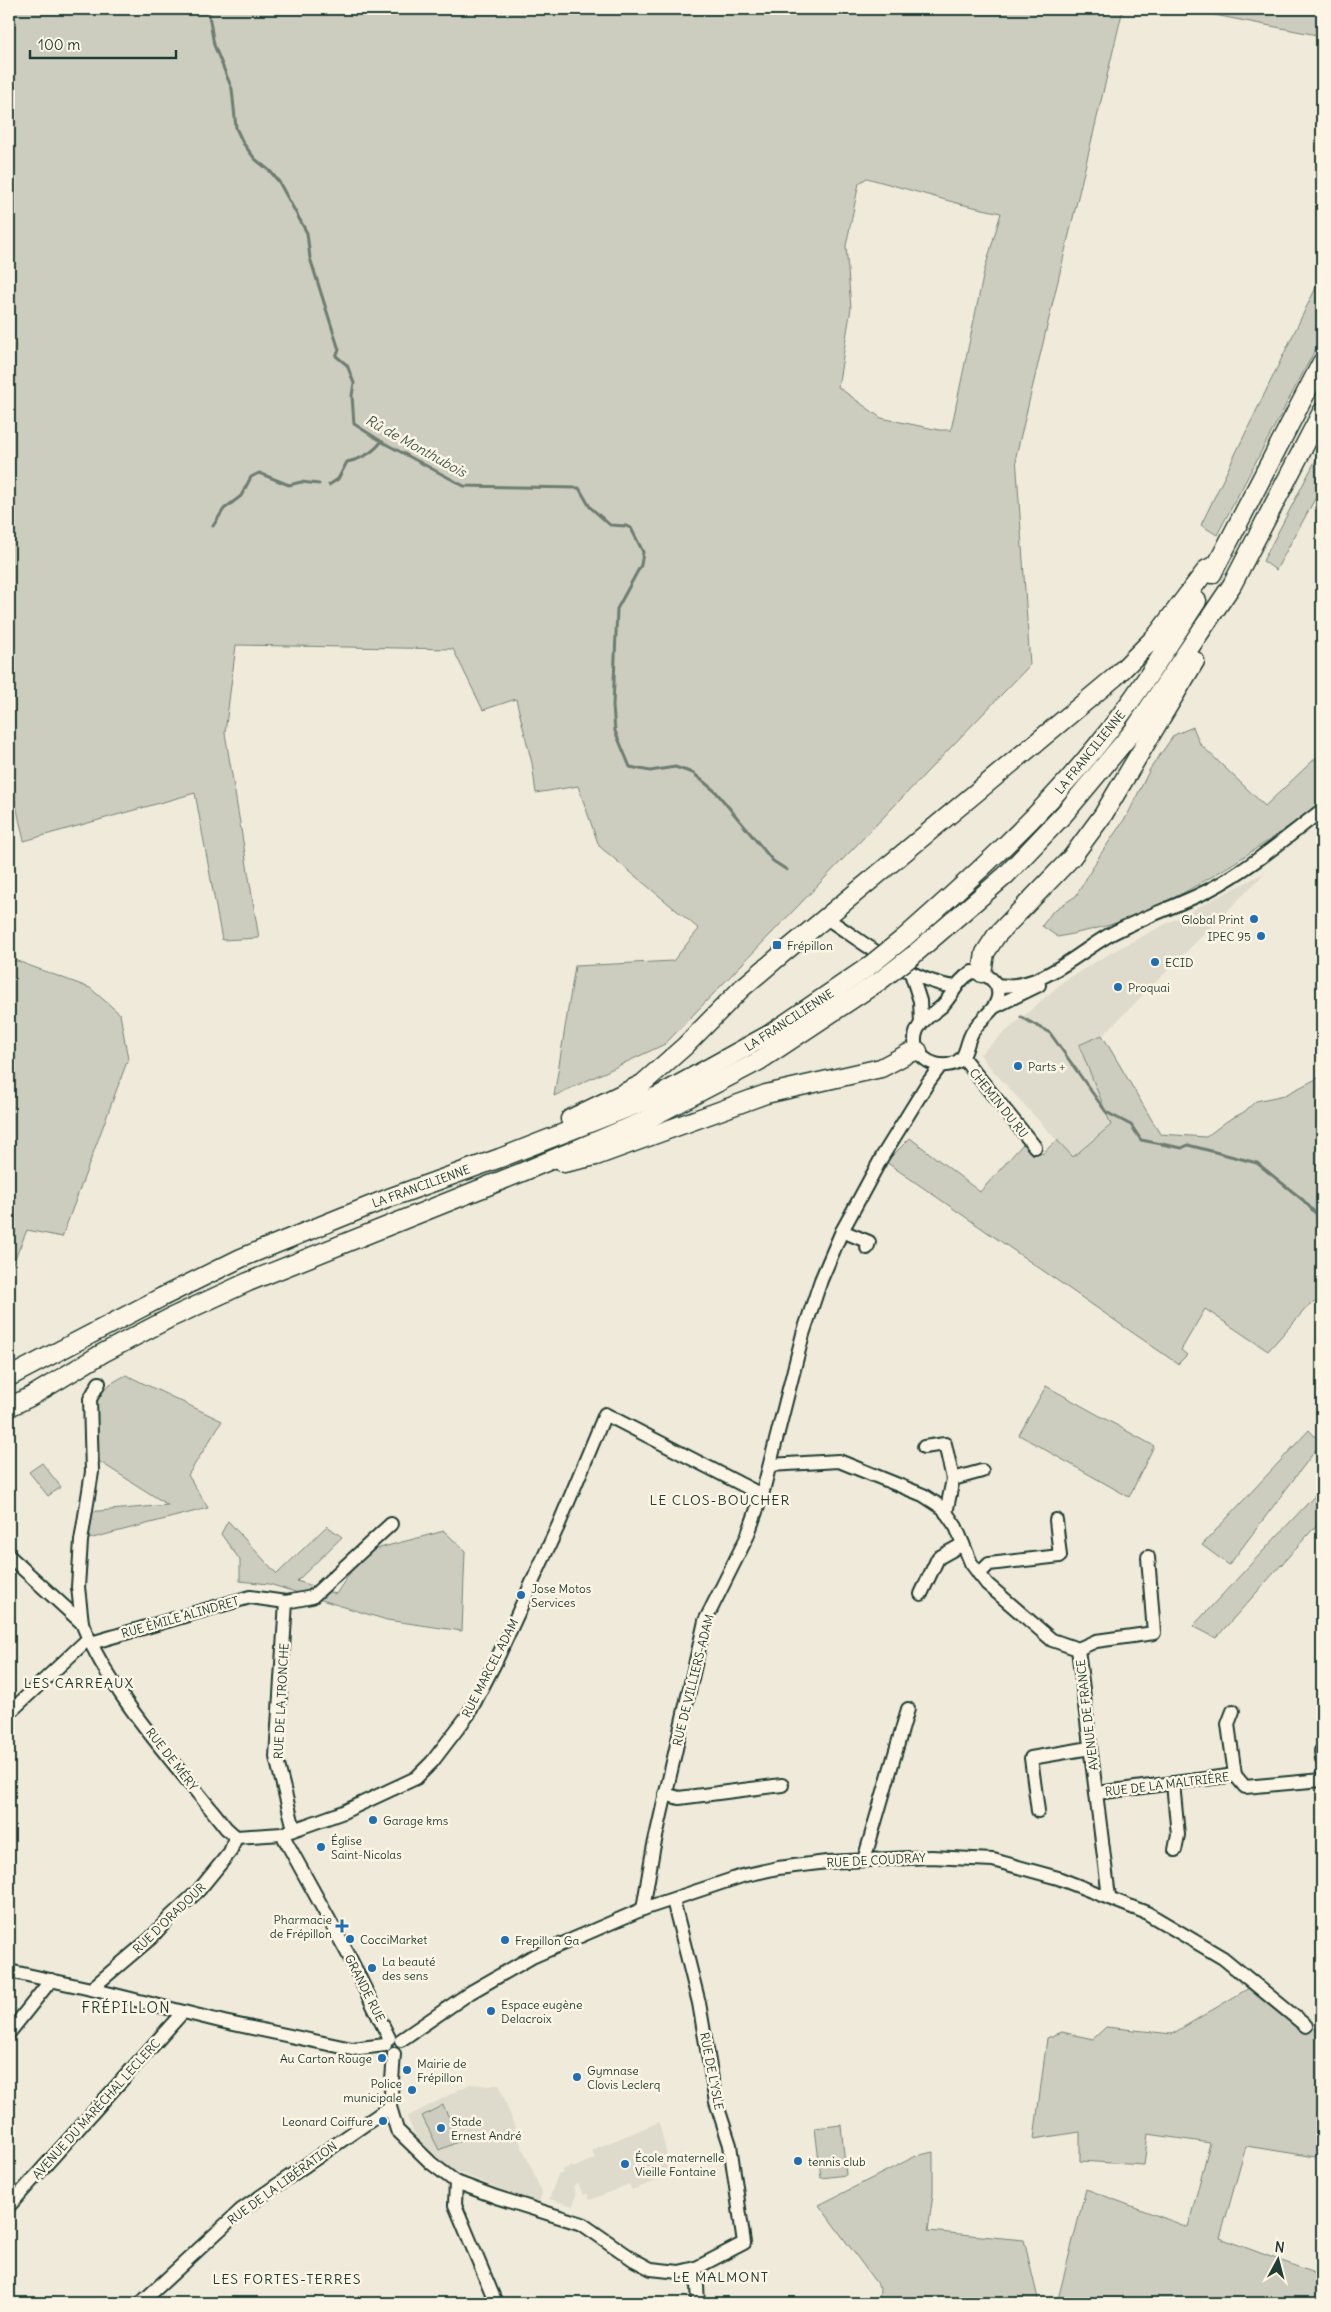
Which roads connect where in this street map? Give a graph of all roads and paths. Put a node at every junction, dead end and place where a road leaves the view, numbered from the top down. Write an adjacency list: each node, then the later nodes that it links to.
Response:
1 (1322, 362): 3 (highway, LA FRANCILIENNE)
2 (1322, 412): 4 (highway, LA FRANCILIENNE)
3 (1216, 565): 6 (highway); 19 (highway, LA FRANCILIENNE, bridge)
4 (1232, 585): 7 (highway, LA FRANCILIENNE); 9 (highway)
5 (1322, 810): 8 (street)
6 (826, 918): 7 (street); 19 (highway)
7 (911, 964): 11 (street); 13 (street); 20 (highway, LA FRANCILIENNE, bridge)
8 (1058, 968): 10 (street); 12 (street)
9 (982, 973): 10 (street); 11 (street)
10 (997, 985): 12 (street)
11 (956, 987): 13 (street)
12 (994, 1007): 15 (street)
13 (921, 1023): 14 (street)
14 (922, 1056): 16 (street); 17 (street); 20 (highway)
15 (963, 1058): 16 (street); 18 (street, CHEMIN DU RU)
16 (941, 1065): 17 (street, RUE DE VILLIERS-ADAM)
17 (927, 1084): 21 (street, RUE DE VILLIERS-ADAM)
18 (1035, 1147)
19 (500, 1158): 23 (highway, LA FRANCILIENNE)
20 (520, 1173): 25 (highway, LA FRANCILIENNE)
21 (842, 1231): 22 (street); 29 (street, RUE DE VILLIERS-ADAM)
22 (867, 1248)
23 (11, 1375)
24 (99, 1383): 42 (street)
25 (30, 1397): 26 (highway, LA FRANCILIENNE); 27 (highway)
26 (9, 1407)
27 (9, 1419)
28 (924, 1447): 31 (street)
29 (770, 1465): 32 (street, RUE DE VILLIERS-ADAM); 33 (street, AVENUE DE FRANCE)
30 (982, 1471): 31 (street)
31 (953, 1479): 33 (street)
32 (762, 1495): 54 (street, RUE DE VILLIERS-ADAM); 56 (street, RUE MARCEL ADAM)
33 (946, 1513): 36 (street, AVENUE DE FRANCE)
34 (1056, 1520): 39 (street)
35 (391, 1524): 41 (street, RUE ÉMILE ALINDRET)
36 (963, 1544): 39 (street, AVENUE DE FRANCE); 40 (street)
37 (9, 1557): 42 (street)
38 (1148, 1557): 44 (street)
39 (979, 1574): 44 (street, AVENUE DE FRANCE)
40 (921, 1594)
41 (286, 1602): 43 (street, RUE ÉMILE ALINDRET); 56 (street, RUE DE LA TRONCHE)
42 (82, 1624): 43 (street, RUE DE MÉRY)
43 (90, 1641): 47 (street); 57 (street, RUE DE MÉRY)
44 (1078, 1649): 48 (street, AVENUE DE FRANCE)
45 (908, 1709): 59 (street)
46 (1233, 1711): 49 (street)
47 (9, 1713)
48 (1090, 1748): 53 (street, AVENUE DE FRANCE); 55 (street)
49 (1235, 1776): 50 (street, RUE DE LA MALTRIÈRE); 51 (street, RUE DE LA MALTRIÈRE)
50 (1322, 1780)
51 (1173, 1783): 53 (street, RUE DE LA MALTRIÈRE); 58 (street)
52 (782, 1785): 54 (street)
53 (1096, 1793): 60 (street, AVENUE DE FRANCE)
54 (665, 1794): 62 (street, RUE DE VILLIERS-ADAM)
55 (1038, 1811)
56 (288, 1831): 57 (street); 69 (street, GRANDE RUE)
57 (236, 1836): 65 (street, RUE D'ORADOUR)
58 (1175, 1850)
59 (864, 1860): 60 (street, RUE DE COUDRAY); 61 (street, RUE DE COUDRAY)
60 (1109, 1897): 67 (street, RUE DE COUDRAY)
61 (673, 1900): 62 (street, RUE DE COUDRAY); 73 (street, RUE DE L'YSLE)
62 (643, 1909): 69 (street, RUE DE COUDRAY)
63 (9, 1971): 64 (street)
64 (51, 1980): 65 (street); 68 (street)
65 (91, 1989): 66 (street)
66 (183, 2012): 69 (street); 72 (street, AVENUE DU MARÉCHAL LECLERC)
67 (1306, 2026)
68 (9, 2032)
69 (392, 2044): 70 (street)
70 (390, 2107): 71 (street); 75 (street, RUE DE LA LIBÉRATION)
71 (456, 2182): 73 (street); 76 (street)
72 (9, 2206)
73 (696, 2268): 74 (street)
74 (698, 2299): 77 (street)
75 (141, 2303)
76 (496, 2303)
77 (710, 2303)

